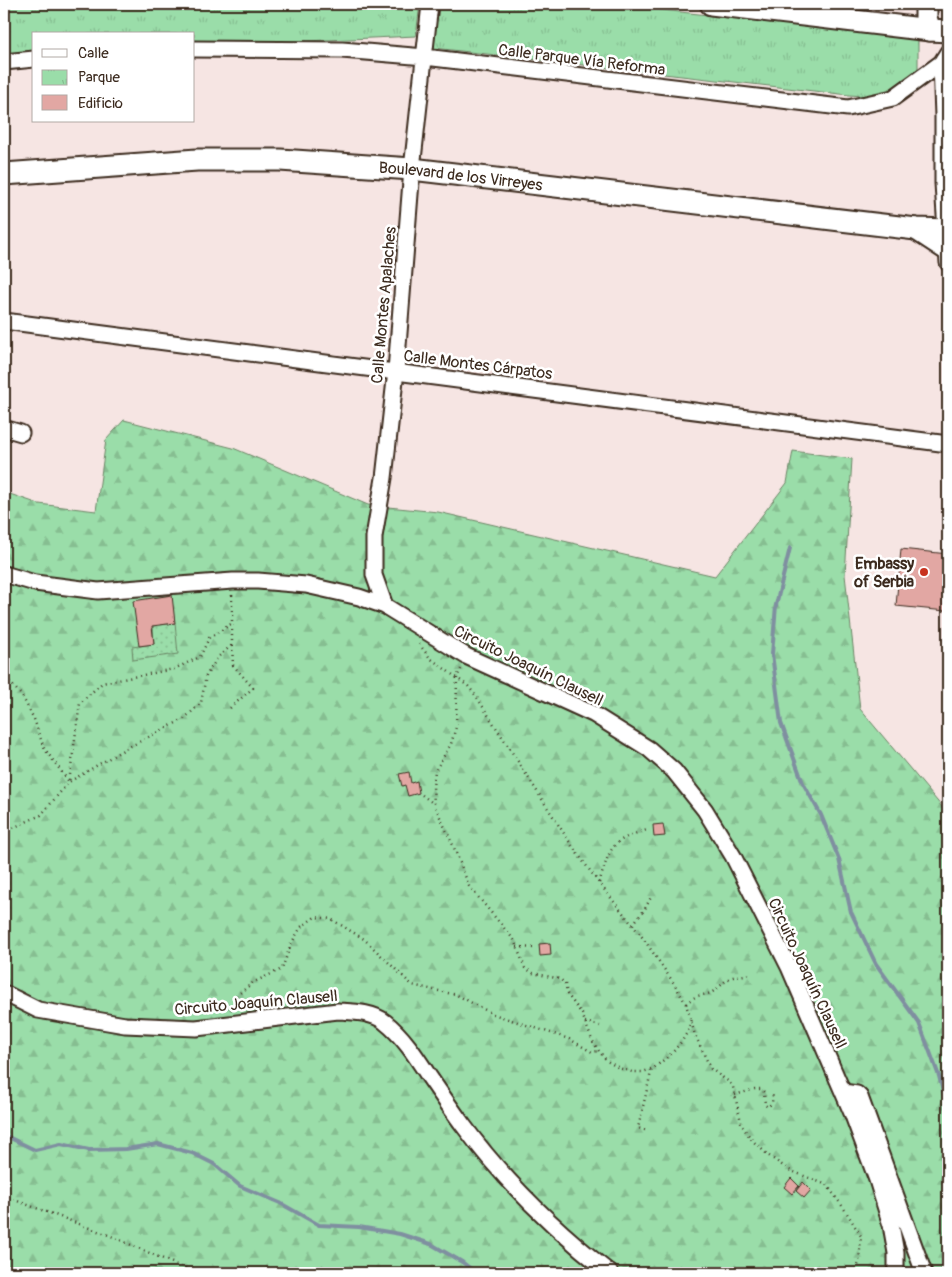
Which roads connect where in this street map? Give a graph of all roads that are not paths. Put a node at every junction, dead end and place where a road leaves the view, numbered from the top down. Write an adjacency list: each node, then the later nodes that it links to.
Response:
1 (430, 4): 6 (street, Calle Montes Apalaches)
2 (711, 4): 4 (street)
3 (926, 4): 4 (street)
4 (939, 31)
5 (195, 49): 6 (street, Calle Parque Vía Reforma)
6 (425, 57): 7 (street, Calle Parque Vía Reforma); 10 (street, Calle Montes Apalaches)
7 (944, 58): 12 (street)
8 (32, 59): 9 (street)
9 (4, 62)
10 (412, 169): 11 (street, Boulevard de los Virreyes); 12 (street, Boulevard de los Virreyes); 14 (street, Calle Montes Apalaches)
11 (4, 174)
12 (947, 244)
13 (4, 321): 14 (street, Calle Montes Cárpatos)
14 (396, 371): 17 (street, Calle Montes Cárpatos); 19 (street, Calle Montes Apalaches)
15 (4, 428): 16 (street)
16 (21, 433)
17 (948, 444)
18 (4, 574): 19 (street, Circuito Joaquín Clausell)
19 (385, 606): 21 (street, Circuito Joaquín Clausell)
20 (4, 993): 22 (street, Circuito Joaquín Clausell)
21 (843, 1092): 23 (street, Circuito Joaquín Clausell); 24 (street)
22 (610, 1273)
23 (896, 1273)
24 (924, 1273)

